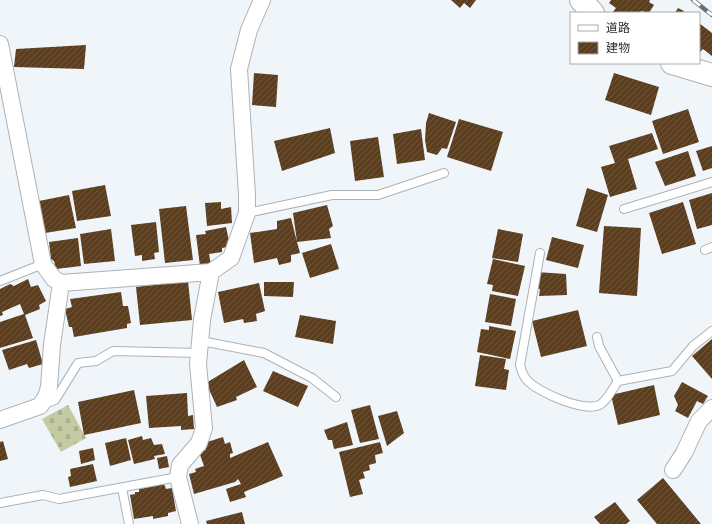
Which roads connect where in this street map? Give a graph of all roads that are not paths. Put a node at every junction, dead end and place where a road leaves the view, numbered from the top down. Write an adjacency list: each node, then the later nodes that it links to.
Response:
1 (262, 0): 10 (street)
2 (581, 0): 3 (main road)
3 (592, 12)
4 (0, 44): 12 (street)
5 (675, 64): 6 (main road)
6 (712, 75)
7 (444, 173): 10 (lane)
8 (712, 182): 9 (lane)
9 (624, 210)
10 (247, 213): 13 (street)
11 (540, 253): 19 (lane)
12 (42, 264): 14 (lane); 15 (street)
13 (211, 272): 15 (street); 18 (street)
14 (0, 282)
15 (61, 283): 21 (street)
16 (712, 331): 19 (lane)
17 (597, 337): 19 (lane)
18 (200, 347): 20 (lane); 21 (lane); 25 (street)
19 (618, 382)
20 (336, 397)
21 (40, 406): 23 (street)
22 (712, 408): 24 (street)
23 (0, 420)
24 (673, 470)
25 (178, 477): 26 (lane); 29 (street)
26 (122, 488): 27 (lane); 28 (lane)
27 (0, 502)
28 (129, 524)
29 (190, 524)

